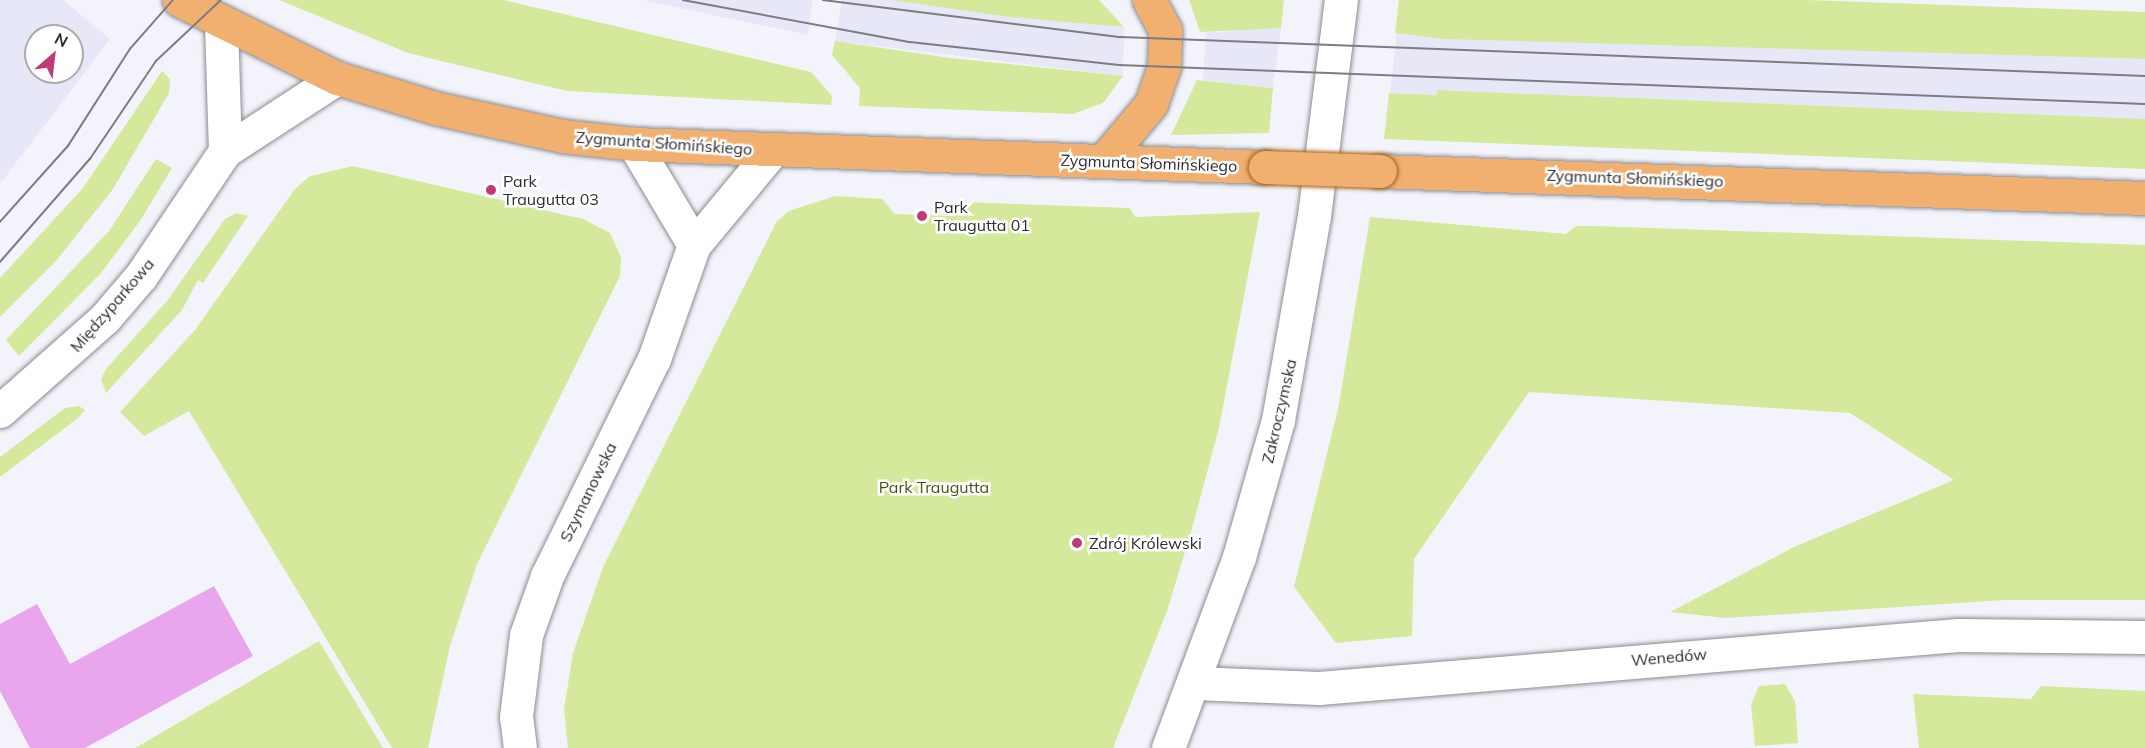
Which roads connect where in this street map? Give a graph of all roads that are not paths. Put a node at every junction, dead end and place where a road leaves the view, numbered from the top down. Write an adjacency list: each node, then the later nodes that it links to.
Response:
1 (179, 0): 4 (main road, Zygmunta Słomińskiego)
2 (1149, 0): 9 (main road)
3 (1341, 0): 14 (street, Zakroczymska)
4 (221, 24): 5 (main road, Zygmunta Słomińskiego); 8 (street)
5 (337, 78): 6 (main road, Zygmunta Słomińskiego); 8 (street, Międzyparkowa)
6 (634, 144): 7 (main road, Zygmunta Słomińskiego); 11 (street)
7 (773, 150): 9 (main road, Zygmunta Słomińskiego); 11 (street, Szymanowska)
8 (225, 152): 12 (street, Międzyparkowa)
9 (1103, 161): 10 (main road, Zygmunta Słomińskiego, bridge)
10 (2145, 198)
11 (694, 245): 15 (street, Szymanowska)
12 (0, 411)
13 (2145, 637): 14 (street, Wenedów)
14 (1194, 683): 16 (street, Zakroczymska)
15 (520, 748)
16 (1168, 748)

